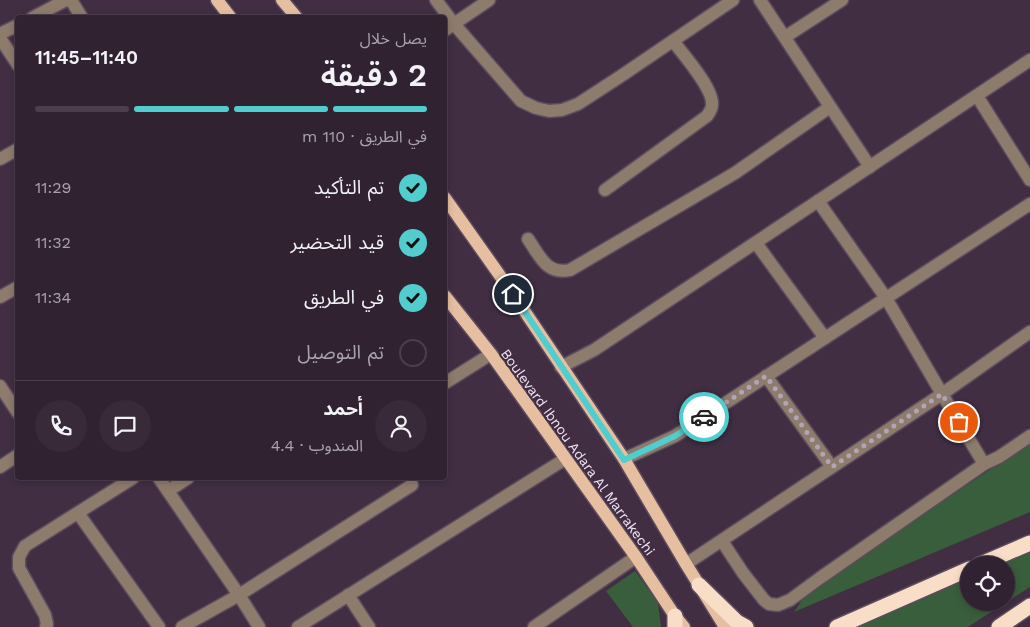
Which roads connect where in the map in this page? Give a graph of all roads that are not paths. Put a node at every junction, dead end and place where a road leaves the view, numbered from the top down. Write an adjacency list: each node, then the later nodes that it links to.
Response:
1 (66, 0): 10 (street)
2 (71, 0): 11 (street)
3 (217, 0): 12 (main road)
4 (282, 0): 13 (main road)
5 (436, 0): 14 (street)
6 (489, 0): 16 (street)
7 (733, 0): 19 (street)
8 (760, 0): 18 (street)
9 (842, 0): 18 (street)
10 (38, 15)
11 (80, 15)
12 (229, 15)
13 (294, 15)
14 (444, 15)
15 (15, 27): 17 (street)
16 (450, 27): 19 (street)
17 (0, 36): 20 (street)
18 (785, 37): 23 (street)
19 (673, 41): 28 (street)
20 (15, 60)
21 (1030, 60): 22 (street)
22 (977, 96): 26 (street); 27 (street)
23 (830, 107): 26 (street); 32 (street)
24 (15, 151): 25 (street)
25 (0, 159)
26 (870, 167): 30 (street)
27 (1030, 180)
28 (604, 190)
29 (447, 201): 41 (main road, Boulevard Ibnou Adara Al Marrakechi)
30 (818, 202): 33 (street); 36 (street)
31 (1030, 204): 36 (street)
32 (528, 239)
33 (756, 243): 39 (street); 41 (street)
34 (15, 290): 35 (street)
35 (0, 297)
36 (886, 298): 39 (street); 45 (street)
37 (447, 299): 40 (main road, Boulevard Ibnou Adara Al Marrakechi)
38 (1030, 332): 45 (street)
39 (825, 338): 42 (street)
40 (491, 354): 43 (street); 49 (main road, Boulevard Ibnou Adara Al Marrakechi)
41 (561, 367): 50 (main road, Boulevard Ibnou Adara Al Marrakechi)
42 (766, 376): 50 (street); 53 (street)
43 (447, 382)
44 (0, 386): 46 (street)
45 (942, 394): 51 (street); 53 (street)
46 (15, 408)
47 (1030, 436): 51 (street)
48 (15, 458): 52 (street)
49 (565, 459): 63 (main road, Boulevard Ibnou Adara Al Marrakechi); 68 (street)
50 (624, 460): 64 (main road, Boulevard Ibnou Adara Al Marrakechi)
51 (984, 464): 60 (street)
52 (0, 467)
53 (832, 467): 60 (street)
54 (130, 480): 59 (street)
55 (160, 480): 58 (street)
56 (185, 480): 58 (street)
57 (412, 485): 67 (street)
58 (168, 491): 67 (street)
59 (78, 513): 71 (street); 72 (street)
60 (722, 541): 64 (street)
61 (1030, 543): 62 (highway)
62 (1000, 556)
63 (636, 558): 70 (main road, Boulevard Ibnou Adara Al Marrakechi); 77 (street)
64 (686, 564): 66 (main road, Boulevard Ibnou Adara Al Marrakechi)
65 (960, 574): 80 (highway)
66 (699, 585): 78 (main road, Boulevard Ibnou Adara Al Marrakechi); 79 (highway)
67 (239, 595): 73 (street); 74 (street)
68 (348, 595): 75 (street); 76 (street)
69 (1030, 606): 81 (highway)
70 (678, 623)
71 (46, 627)
72 (159, 627)
73 (182, 627)
74 (259, 627)
75 (298, 627)
76 (369, 627)
77 (534, 627)
78 (726, 627)
79 (746, 627)
80 (837, 627)
81 (999, 627)

